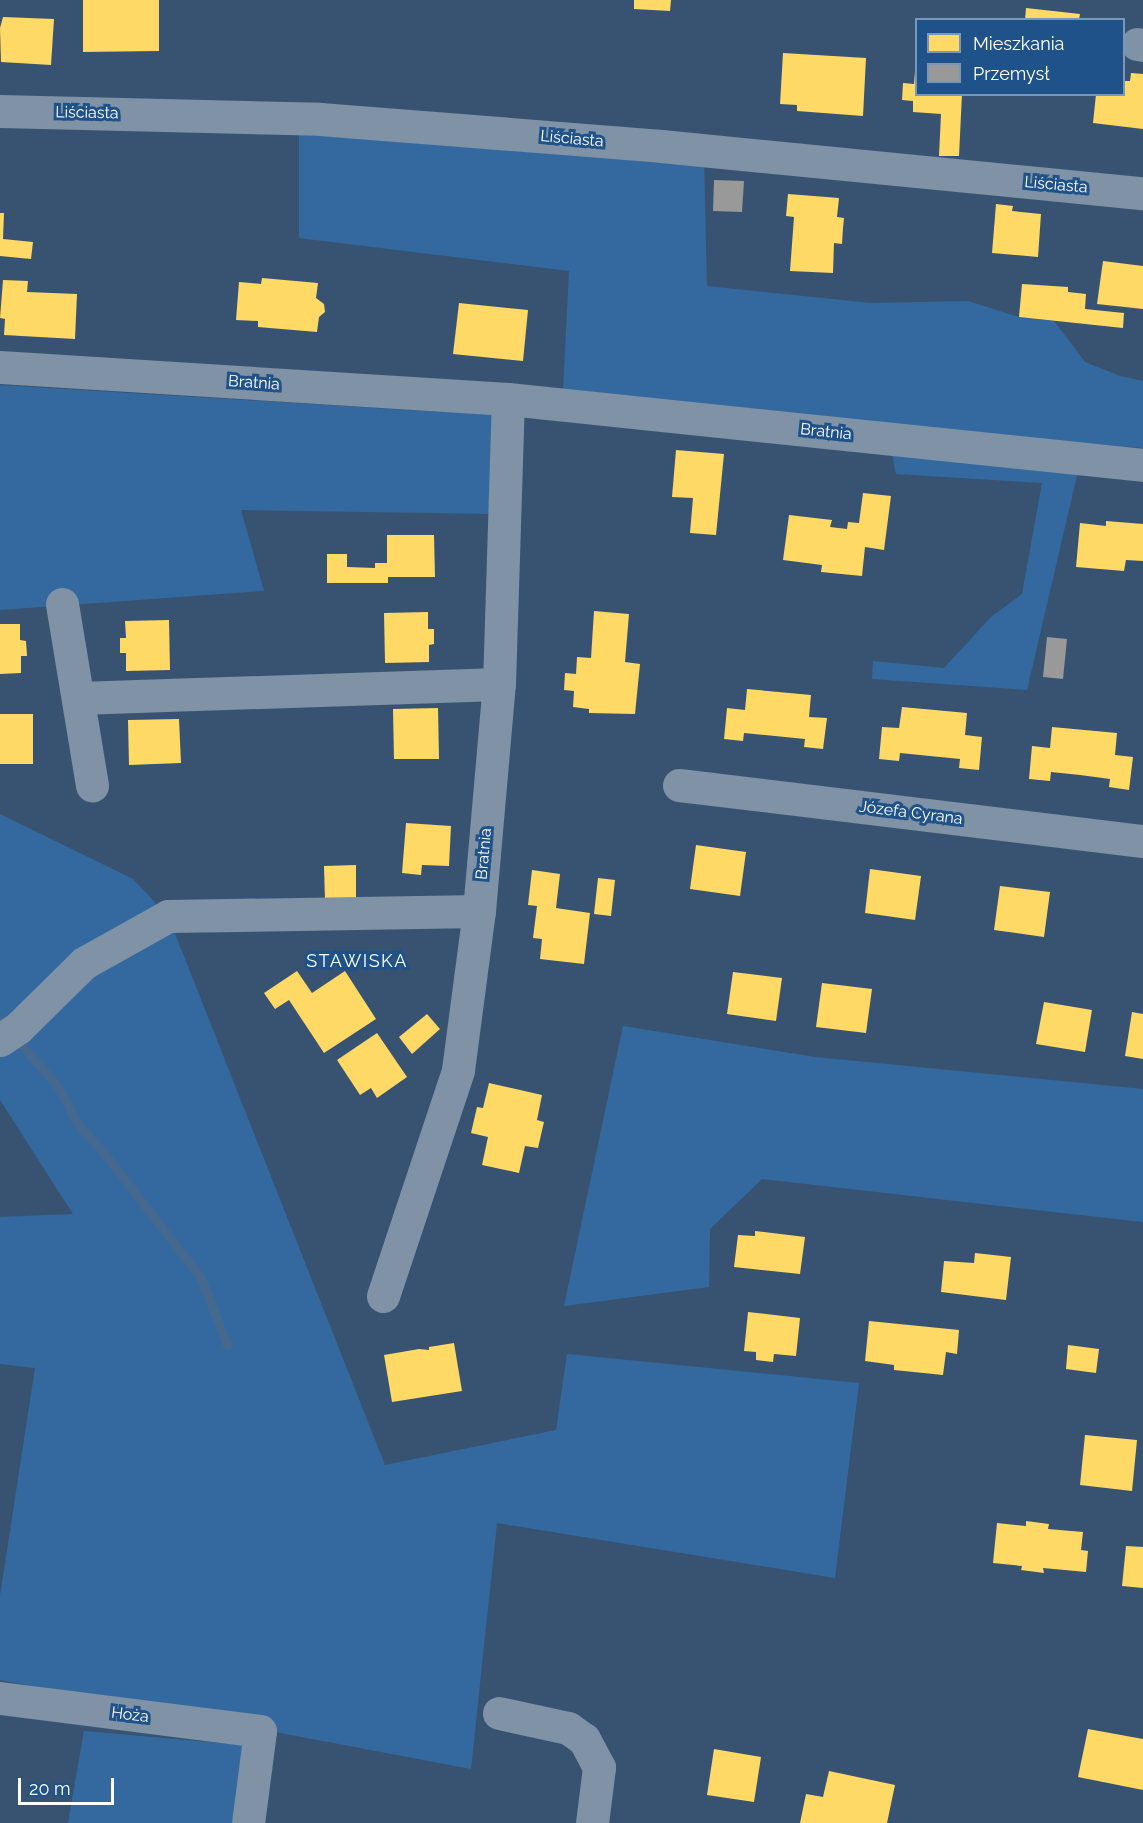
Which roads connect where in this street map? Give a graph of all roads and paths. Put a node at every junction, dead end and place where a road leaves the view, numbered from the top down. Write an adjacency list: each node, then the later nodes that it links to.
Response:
1 (0, 111): 2 (street, Liściasta)
2 (1143, 193)
3 (0, 367): 4 (street, Bratnia)
4 (508, 399): 5 (street, Bratnia); 7 (street, Bratnia)
5 (1143, 465)
6 (62, 604): 8 (street)
7 (499, 684): 8 (street); 12 (street, Bratnia)
8 (78, 698): 10 (street)
9 (680, 785): 11 (street, Józefa Cyrana)
10 (92, 786)
11 (1143, 841)
12 (479, 911): 13 (street); 14 (street, Bratnia)
13 (9, 1035)
14 (383, 1296)
15 (0, 1698): 17 (street, Hoża)
16 (499, 1713): 18 (street)
17 (249, 1823)
18 (592, 1823)

